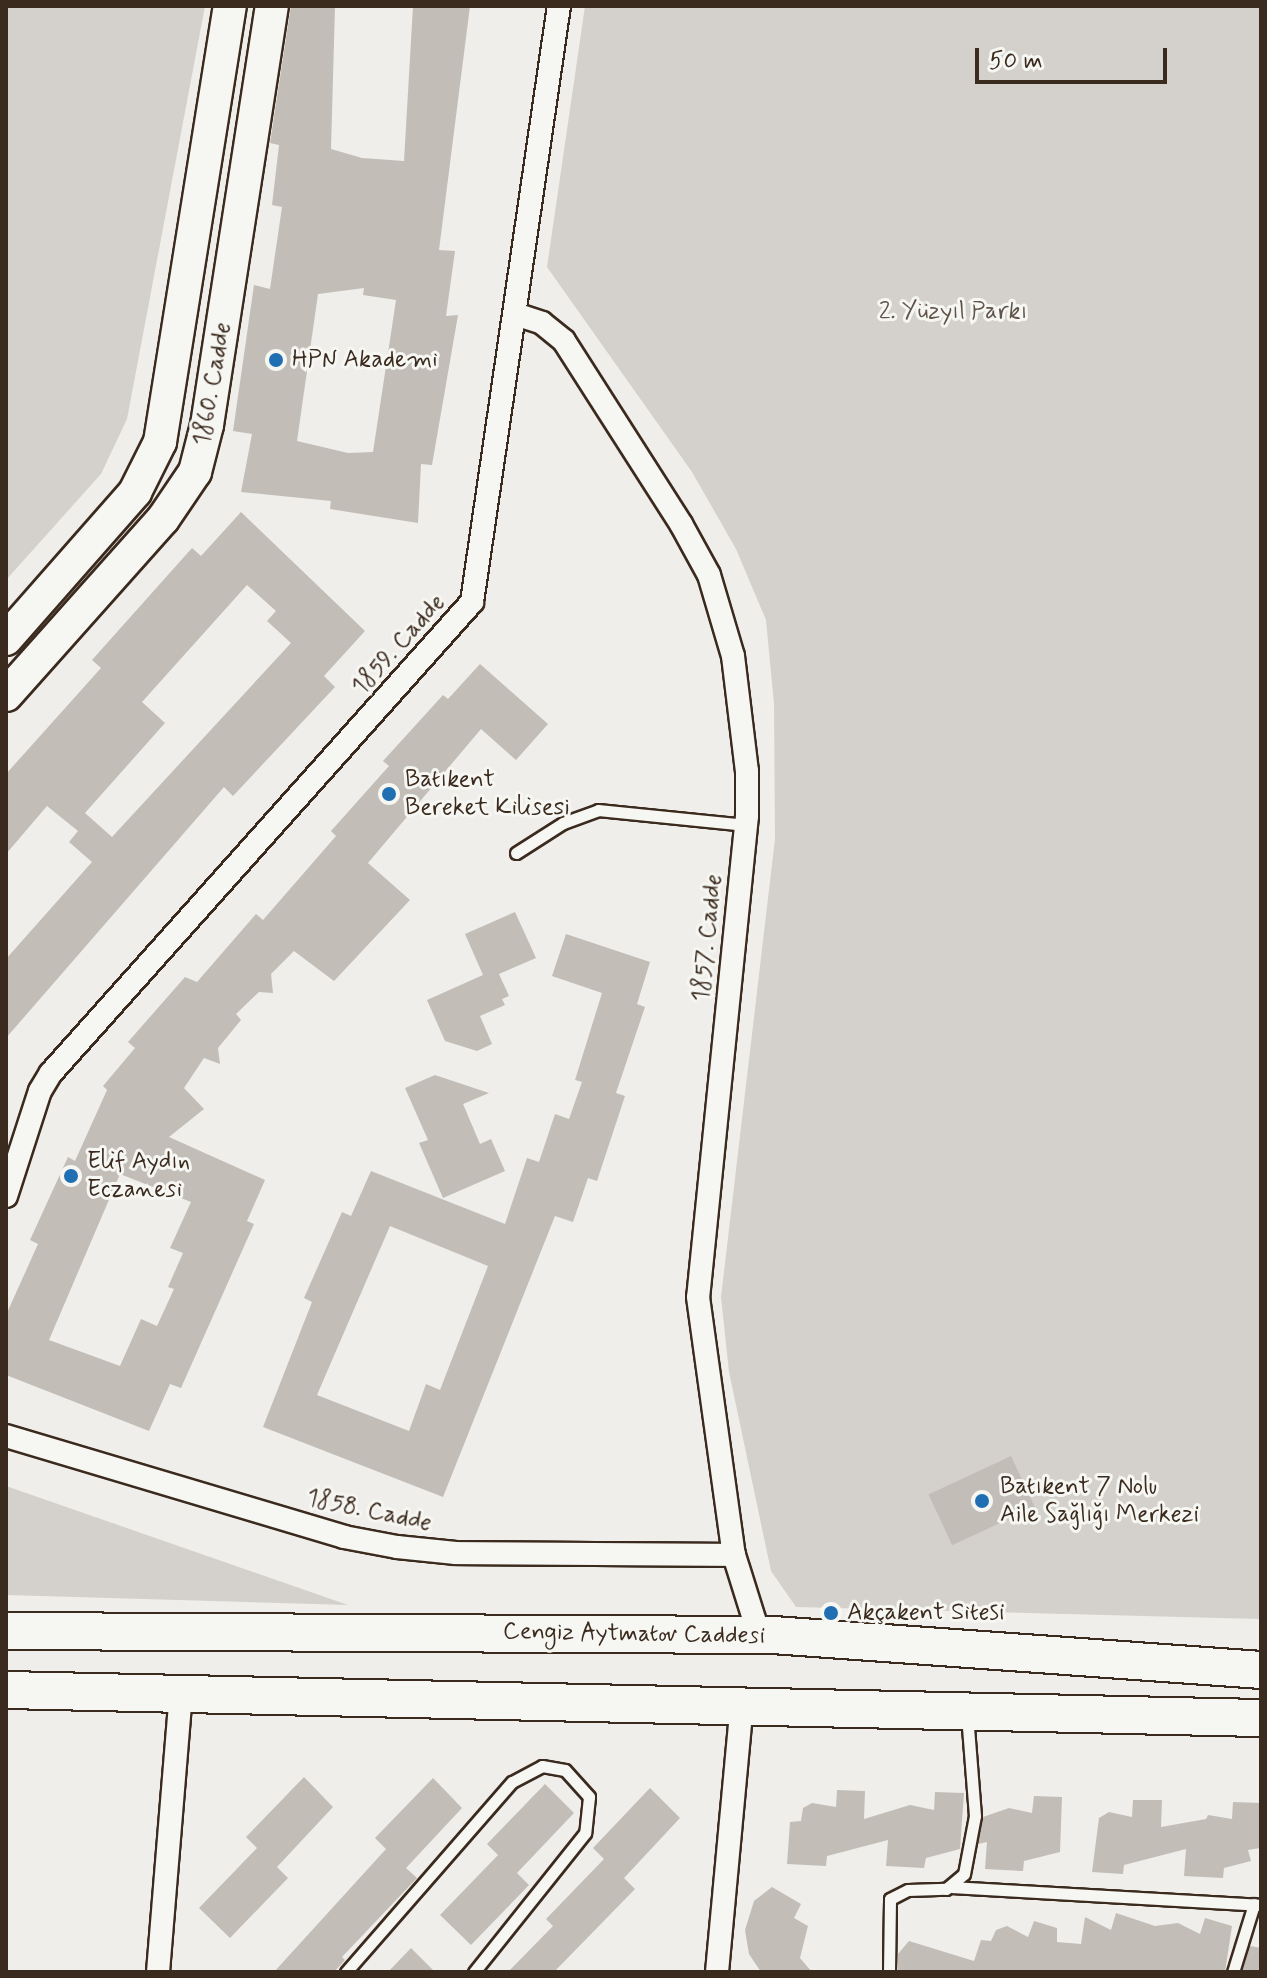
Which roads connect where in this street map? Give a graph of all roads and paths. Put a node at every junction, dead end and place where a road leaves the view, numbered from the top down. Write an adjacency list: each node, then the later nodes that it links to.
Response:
1 (230, 6): 5 (street, 1860. Cadde)
2 (272, 6): 6 (street, 1860. Cadde)
3 (559, 6): 4 (street, 1859. Cadde)
4 (515, 314): 7 (street, 1857. Cadde); 9 (street, 1859. Cadde)
5 (6, 639)
6 (6, 695)
7 (746, 825): 8 (lane); 11 (street, 1857. Cadde)
8 (516, 853)
9 (6, 1196)
10 (6, 1436): 11 (street, 1858. Cadde)
11 (734, 1555): 13 (street, 1857. Cadde)
12 (6, 1631): 13 (main road, Cengiz Aytmatov Caddesi)
13 (759, 1635): 14 (main road, Cengiz Aytmatov Caddesi)
14 (1261, 1670)
15 (6, 1690): 16 (main road)
16 (181, 1692): 17 (main road); 22 (street)
17 (742, 1705): 18 (main road); 25 (street)
18 (967, 1711): 19 (main road); 20 (lane)
19 (1261, 1718)
20 (952, 1887): 21 (lane); 26 (lane)
21 (1258, 1905): 27 (lane)
22 (158, 1972)
23 (346, 1972): 24 (lane)
24 (474, 1972)
25 (717, 1972)
26 (889, 1972)
27 (1233, 1972)

